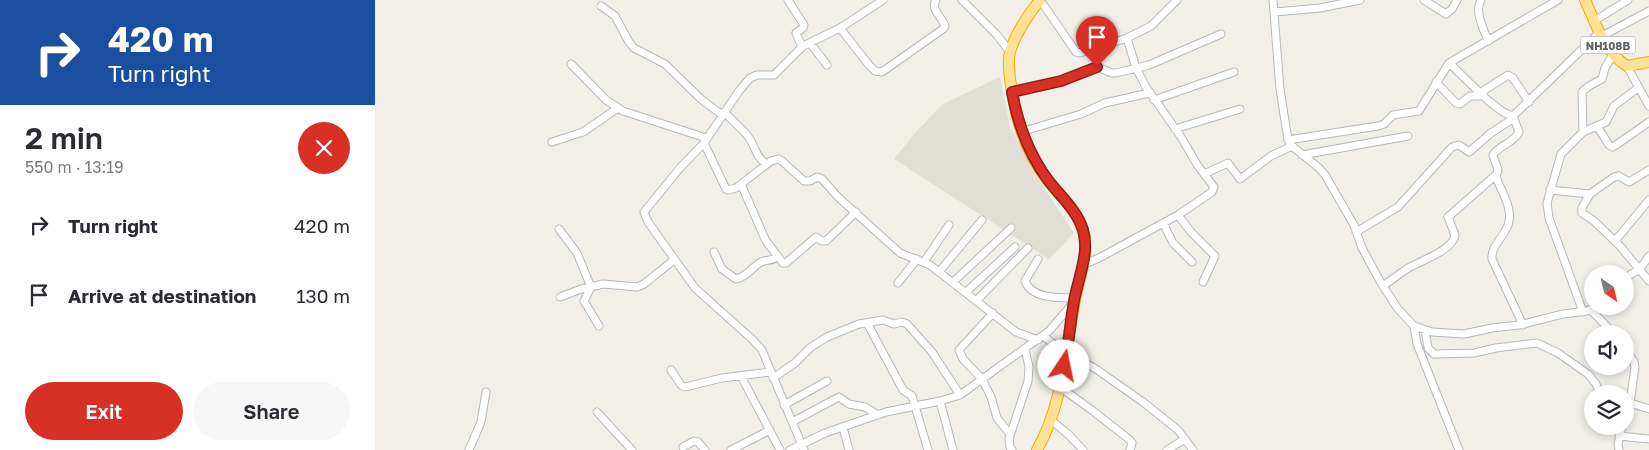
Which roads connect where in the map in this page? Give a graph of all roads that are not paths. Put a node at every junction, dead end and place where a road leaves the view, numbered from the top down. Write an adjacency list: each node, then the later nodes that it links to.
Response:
1 (788, 0): 27 (street)
2 (883, 0): 21 (street)
3 (936, 0): 21 (street)
4 (962, 0): 28 (street)
5 (1040, 0): 24 (street); 28 (highway)
6 (1177, 0): 24 (street)
7 (1273, 0): 19 (street)
8 (1360, 0): 19 (street)
9 (1424, 0): 16 (street)
10 (1457, 0): 16 (street)
11 (1481, 0): 25 (street)
12 (1558, 0): 15 (street)
13 (1585, 0): 20 (highway, NH108B)
14 (1628, 0): 20 (street)
15 (1550, 2): 25 (street)
16 (1434, 3)
17 (601, 6): 47 (street)
18 (1649, 11): 23 (street)
19 (1275, 12): 57 (street)
20 (1594, 21): 23 (highway, NH108B)
21 (840, 28): 26 (street)
22 (1221, 34): 35 (street)
23 (1601, 34): 29 (highway, NH108B); 43 (street)
24 (1127, 38): 35 (street)
25 (1488, 40): 31 (street)
26 (809, 43): 27 (street); 33 (street)
27 (802, 47): 47 (street)
28 (1009, 52): 39 (highway)
29 (1613, 54): 34 (highway, NH108B); 53 (street)
30 (1649, 62): 34 (highway, NH108B)
31 (1449, 63): 37 (street); 41 (street)
32 (571, 64): 45 (street)
33 (827, 65)
34 (1627, 66): 38 (street)
35 (1137, 68): 39 (street); 40 (street)
36 (1234, 72): 42 (street)
37 (1436, 82): 41 (street); 57 (street)
38 (1638, 88): 44 (street); 50 (street)
39 (1012, 92): 52 (highway)
40 (1149, 92): 42 (street); 52 (street)
41 (1482, 95): 43 (street); 48 (street)
42 (1154, 100): 51 (street)
43 (1529, 102): 48 (street)
44 (1649, 106)
45 (618, 108): 55 (street); 56 (street)
46 (1240, 110): 51 (street)
47 (723, 114): 55 (street); 59 (street)
48 (1514, 117): 62 (street); 74 (street)
49 (1649, 122): 50 (street)
50 (1597, 126): 53 (street)
51 (1175, 129): 61 (street)
52 (1021, 132): 85 (highway)
53 (1583, 132): 64 (street)
54 (1409, 136): 58 (street)
55 (705, 140): 63 (street); 82 (street)
56 (552, 142)
57 (1290, 143): 58 (street); 61 (street)
58 (1302, 155): 74 (street)
59 (766, 164): 63 (street); 67 (street)
60 (1649, 170): 65 (street)
61 (1204, 174): 68 (street)
62 (1496, 177): 93 (street); 103 (street)
63 (741, 184): 80 (street)
64 (1550, 190): 65 (street); 99 (street)
65 (1590, 194): 75 (street)
66 (1649, 200): 75 (street)
67 (856, 212): 80 (street); 83 (street)
68 (1178, 215): 70 (street); 91 (street)
69 (982, 220): 87 (street)
70 (1163, 223): 84 (street); 85 (street)
71 (949, 225): 83 (street)
72 (1011, 228): 90 (street)
73 (559, 229): 94 (street)
74 (1356, 232): 93 (street)
75 (1615, 241): 86 (street)
76 (1015, 247): 95 (street)
77 (1028, 248): 97 (street)
78 (715, 252): 80 (street)
79 (1649, 256): 86 (street)
80 (777, 257)
81 (1038, 259): 98 (street)
82 (674, 260): 94 (street); 112 (street)
83 (921, 260): 87 (street); 92 (street)
84 (1192, 262)
85 (1082, 265): 98 (highway)
86 (1641, 269): 88 (street); 89 (street)
87 (939, 272): 90 (street)
88 (1634, 273)
89 (1649, 281)
90 (953, 282): 95 (street)
91 (1203, 282)
92 (898, 283)
93 (1383, 286): 106 (street)
94 (591, 287): 96 (street); 105 (street)
95 (966, 292): 97 (street)
96 (560, 297)
97 (977, 300): 100 (street)
98 (1075, 300): 108 (street); 110 (highway)
99 (1583, 312): 103 (street)
100 (993, 313): 108 (street); 115 (street)
101 (1599, 315): 104 (street)
102 (867, 323): 112 (street); 120 (street); 123 (street)
103 (1523, 325): 107 (street)
104 (1607, 325)
105 (599, 326)
106 (1414, 326): 107 (street); 152 (street)
107 (1425, 330): 117 (street)
108 (1040, 338): 109 (street); 110 (street)
109 (1025, 349): 115 (street); 131 (street)
110 (1067, 352): 118 (highway); 133 (street)
111 (671, 370): 114 (street)
112 (772, 375): 114 (street); 122 (street)
113 (1634, 375): 124 (street)
114 (741, 376): 130 (street)
115 (982, 380): 120 (street); 131 (street)
116 (827, 382): 122 (street)
117 (1596, 385)
118 (1060, 387): 127 (highway); 149 (street)
119 (486, 392): 137 (street)
120 (960, 394): 121 (street)
121 (940, 401): 123 (street); 145 (street)
122 (784, 405): 128 (street)
123 (915, 406): 126 (street); 144 (street)
124 (1649, 409)
125 (597, 412): 138 (street)
126 (878, 415): 128 (street); 129 (street)
127 (1051, 420): 147 (highway); 148 (street)
128 (792, 422): 136 (street)
129 (843, 427): 136 (street); 143 (street)
130 (770, 430): 140 (street); 141 (street)
131 (1010, 434): 146 (street)
132 (1619, 436): 134 (street); 153 (street)
133 (1185, 438): 150 (street); 151 (street)
134 (1649, 440)
135 (683, 447): 139 (street)
136 (802, 447): 142 (street)
137 (469, 450)
138 (632, 450)
139 (705, 450)
140 (731, 450)
141 (780, 450)
142 (790, 450)
143 (849, 450)
144 (928, 450)
145 (953, 450)
146 (1012, 450)
147 (1037, 450)
148 (1083, 450)
149 (1130, 450)
150 (1167, 450)
151 (1193, 450)
152 (1459, 450)
153 (1619, 450)

